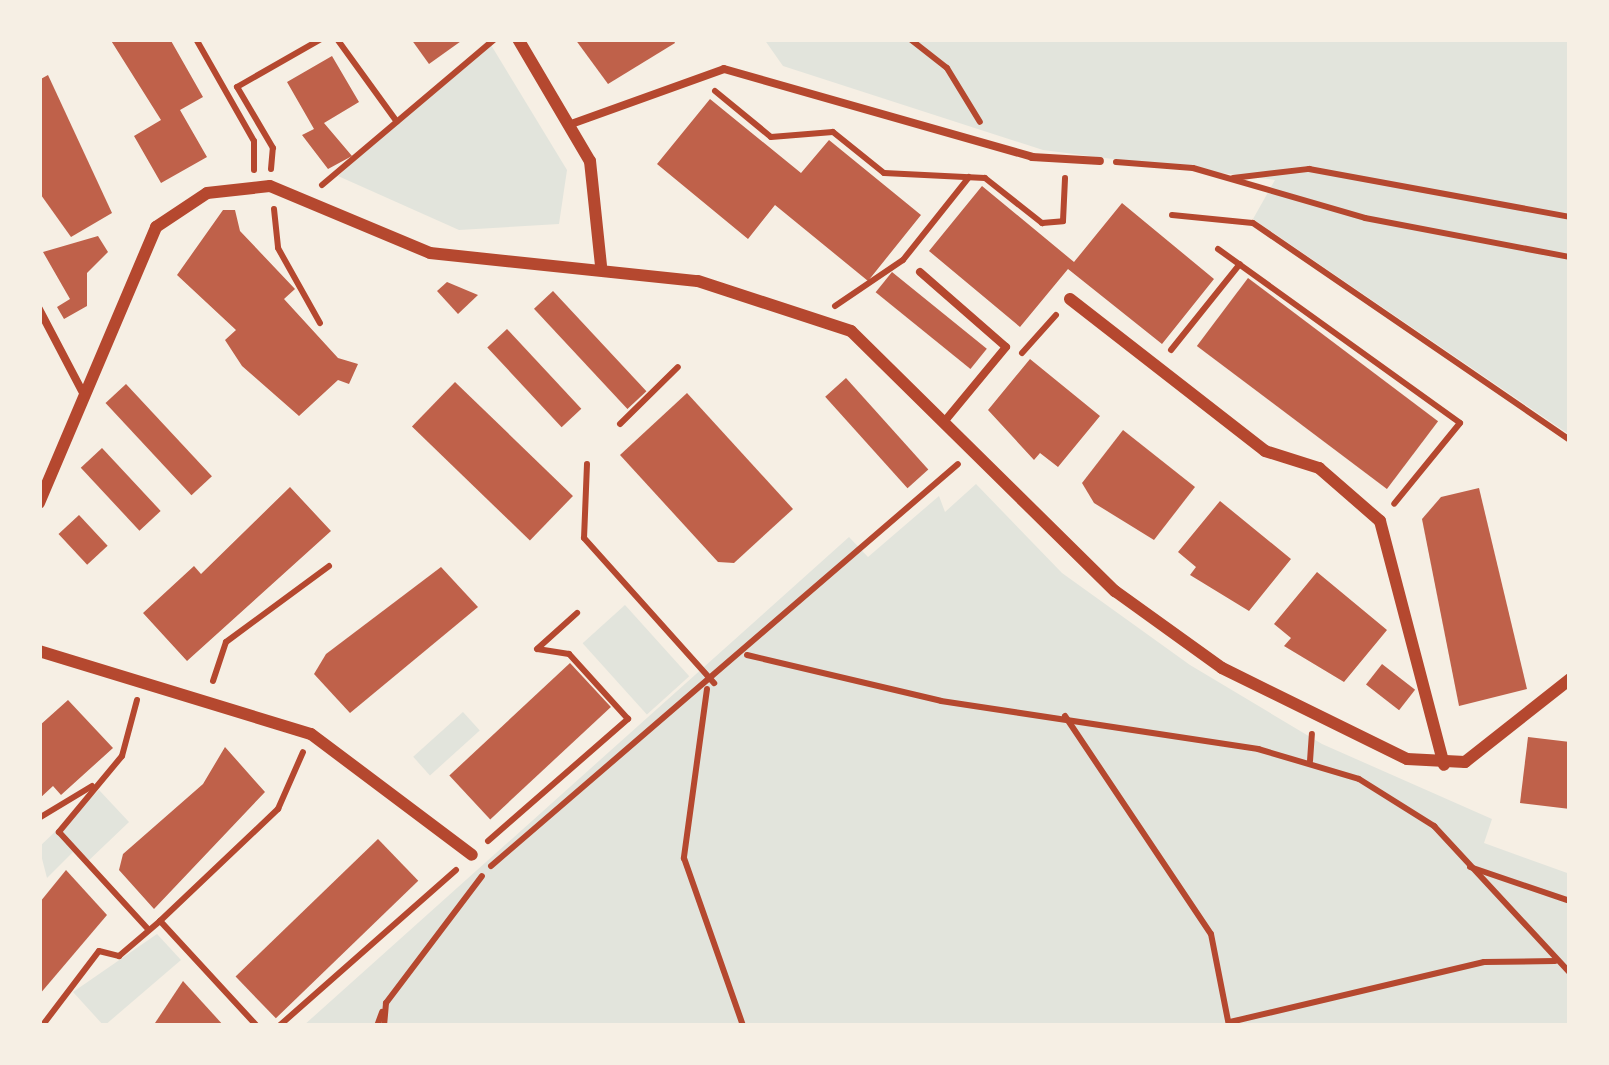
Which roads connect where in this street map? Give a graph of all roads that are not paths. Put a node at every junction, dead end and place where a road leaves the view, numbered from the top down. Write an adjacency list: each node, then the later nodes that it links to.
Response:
1 (518, 39): 2 (street)
2 (574, 123): 3 (lane); 4 (street)
3 (1100, 161)
4 (601, 265): 8 (street); 9 (street)
5 (920, 272): 9 (lane)
6 (1070, 298): 13 (street)
7 (39, 309): 8 (lane)
8 (82, 391): 10 (street)
9 (943, 423): 13 (street)
10 (39, 503)
11 (39, 651): 14 (street)
12 (1570, 679): 13 (street)
13 (1444, 765)
14 (472, 855)

